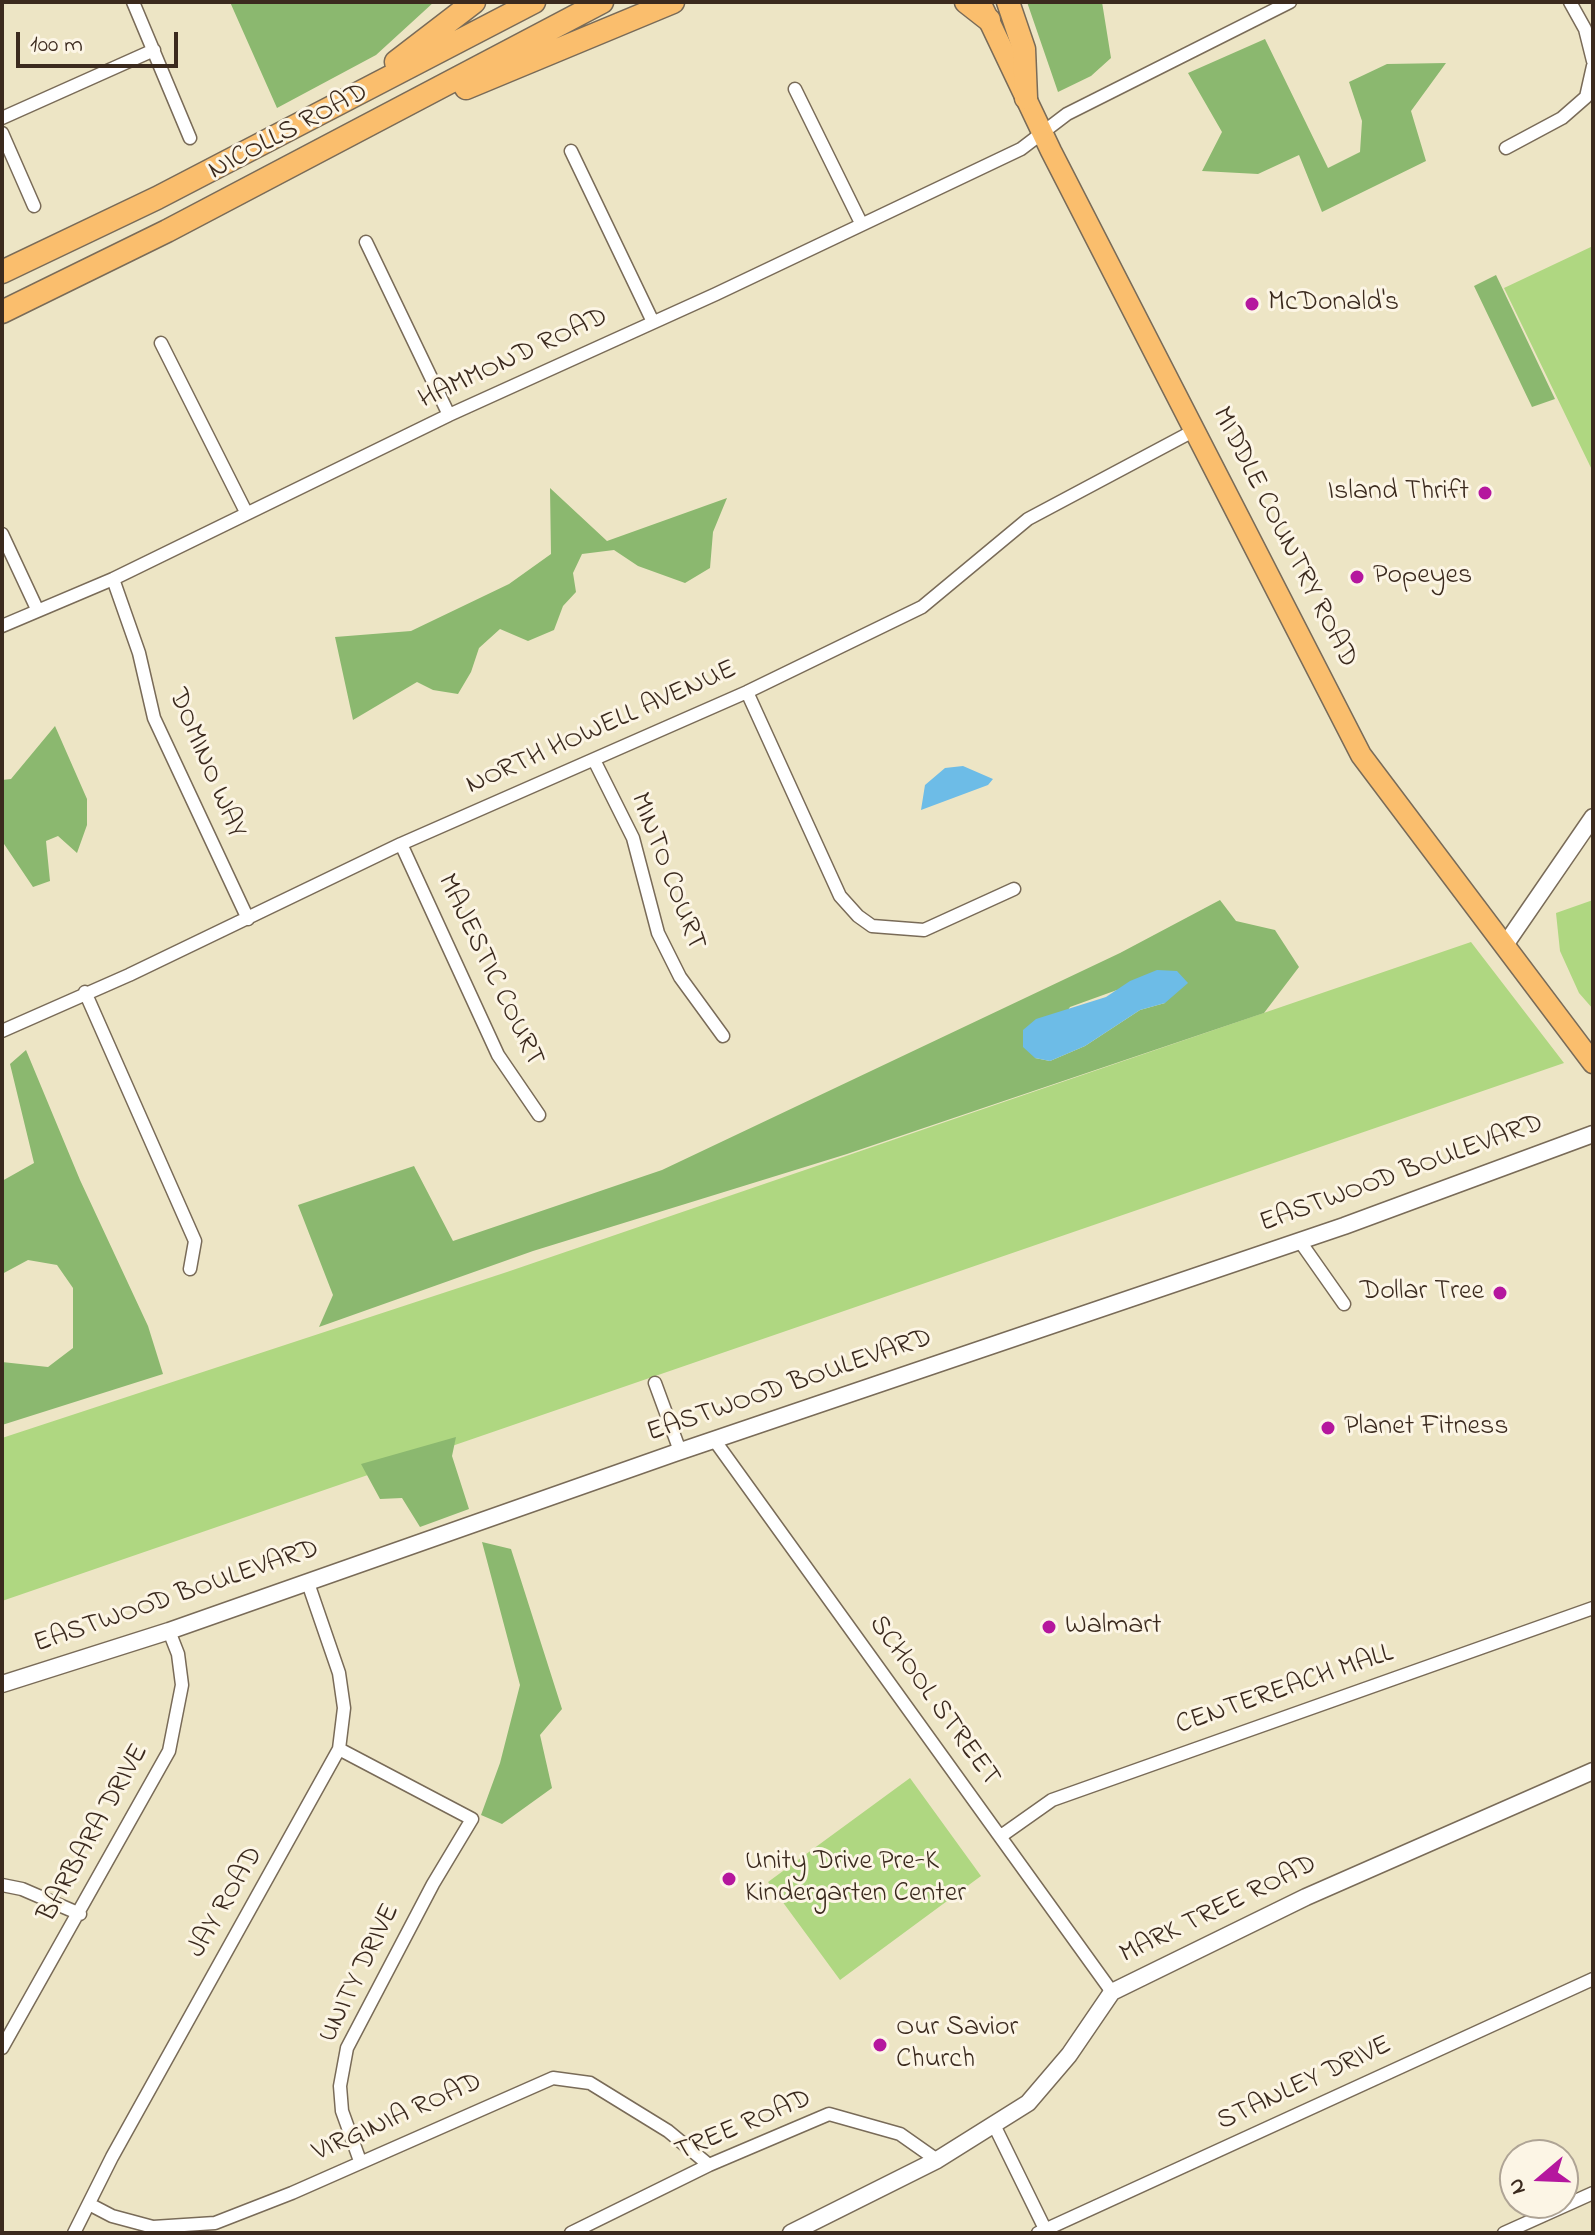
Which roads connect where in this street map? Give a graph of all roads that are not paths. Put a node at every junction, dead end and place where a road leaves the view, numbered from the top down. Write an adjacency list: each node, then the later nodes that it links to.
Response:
1 (133, 2): 11 (street)
2 (474, 2): 16 (highway)
3 (534, 2): 16 (highway, NICOLLS ROAD)
4 (602, 2): 17 (highway, NICOLLS ROAD)
5 (673, 2): 17 (highway)
6 (966, 2): 10 (highway)
7 (1008, 2): 14 (highway)
8 (1290, 2): 18 (street, HAMMOND ROAD)
9 (1570, 2): 12 (street)
10 (984, 11): 14 (main road, MIDDLE COUNTRY ROAD)
11 (154, 50): 15 (street); 20 (street)
12 (1593, 64): 21 (street)
13 (795, 89): 24 (street)
14 (1026, 98): 18 (main road, MIDDLE COUNTRY ROAD)
15 (2, 118)
16 (302, 124): 26 (highway, NICOLLS ROAD)
17 (361, 129): 27 (highway, NICOLLS ROAD)
18 (1042, 132): 24 (street, HAMMOND ROAD); 31 (main road, MIDDLE COUNTRY ROAD)
19 (2, 133): 23 (street)
20 (190, 138)
21 (1506, 148)
22 (571, 151): 28 (street)
23 (34, 206)
24 (861, 223): 28 (street, HAMMOND ROAD)
25 (366, 242): 30 (street)
26 (2, 272)
27 (2, 312)
28 (653, 322): 30 (street, HAMMOND ROAD)
29 (161, 343): 32 (street)
30 (449, 415): 32 (street, HAMMOND ROAD)
31 (1197, 429): 37 (street, NORTH HOWELL AVENUE); 43 (main road, MIDDLE COUNTRY ROAD)
32 (246, 512): 34 (street, HAMMOND ROAD)
33 (2, 534): 35 (street)
34 (113, 579): 35 (street, HAMMOND ROAD); 42 (street, DOMINO WAY)
35 (37, 609): 36 (street, HAMMOND ROAD)
36 (2, 626)
37 (747, 692): 38 (street, NORTH HOWELL AVENUE); 41 (street)
38 (595, 762): 40 (street, NORTH HOWELL AVENUE); 46 (street, MINTO COURT)
39 (1593, 817): 43 (street)
40 (401, 844): 42 (street, NORTH HOWELL AVENUE); 48 (street, MAJESTIC COURT)
41 (1014, 889)
42 (248, 919): 44 (street, NORTH HOWELL AVENUE)
43 (1505, 945): 47 (main road, MIDDLE COUNTRY ROAD)
44 (85, 992): 45 (street, NORTH HOWELL AVENUE); 51 (street)
45 (2, 1031)
46 (723, 1036)
47 (1593, 1063)
48 (539, 1115)
49 (1593, 1134): 50 (street, EASTWOOD BOULEVARD)
50 (1299, 1240): 52 (street); 54 (street, EASTWOOD BOULEVARD)
51 (190, 1269)
52 (1344, 1304)
53 (655, 1383): 55 (street)
54 (715, 1441): 55 (street, EASTWOOD BOULEVARD); 62 (street, SCHOOL STREET)
55 (680, 1451): 56 (street, EASTWOOD BOULEVARD)
56 (308, 1583): 58 (street, EASTWOOD BOULEVARD); 60 (street, JAY ROAD)
57 (1593, 1608): 62 (street, CENTEREACH MALL)
58 (169, 1631): 59 (street, EASTWOOD BOULEVARD); 64 (street, BARBARA DRIVE)
59 (2, 1684)
60 (339, 1749): 70 (street, UNITY DRIVE); 73 (street, JAY ROAD)
61 (1593, 1771): 66 (street, MARK TREE ROAD)
62 (1001, 1836): 66 (street, SCHOOL STREET)
63 (2, 1885): 64 (street)
64 (80, 1914): 67 (street, BARBARA DRIVE)
65 (1593, 1979): 74 (street, STANLEY DRIVE)
66 (1112, 1992): 68 (street, MARK TREE ROAD)
67 (2, 2048)
68 (995, 2127): 69 (street, MARK TREE ROAD); 74 (street)
69 (937, 2160): 71 (street, TREE ROAD); 77 (street, MARK TREE ROAD)
70 (360, 2161): 71 (street, VIRGINIA ROAD); 73 (street, VIRGINIA ROAD)
71 (709, 2165): 76 (street, TREE ROAD)
72 (1593, 2193): 78 (street)
73 (89, 2204): 75 (street, JAY ROAD)
74 (1043, 2232)
75 (74, 2233)
76 (571, 2233)
77 (791, 2233)
78 (1504, 2233)

